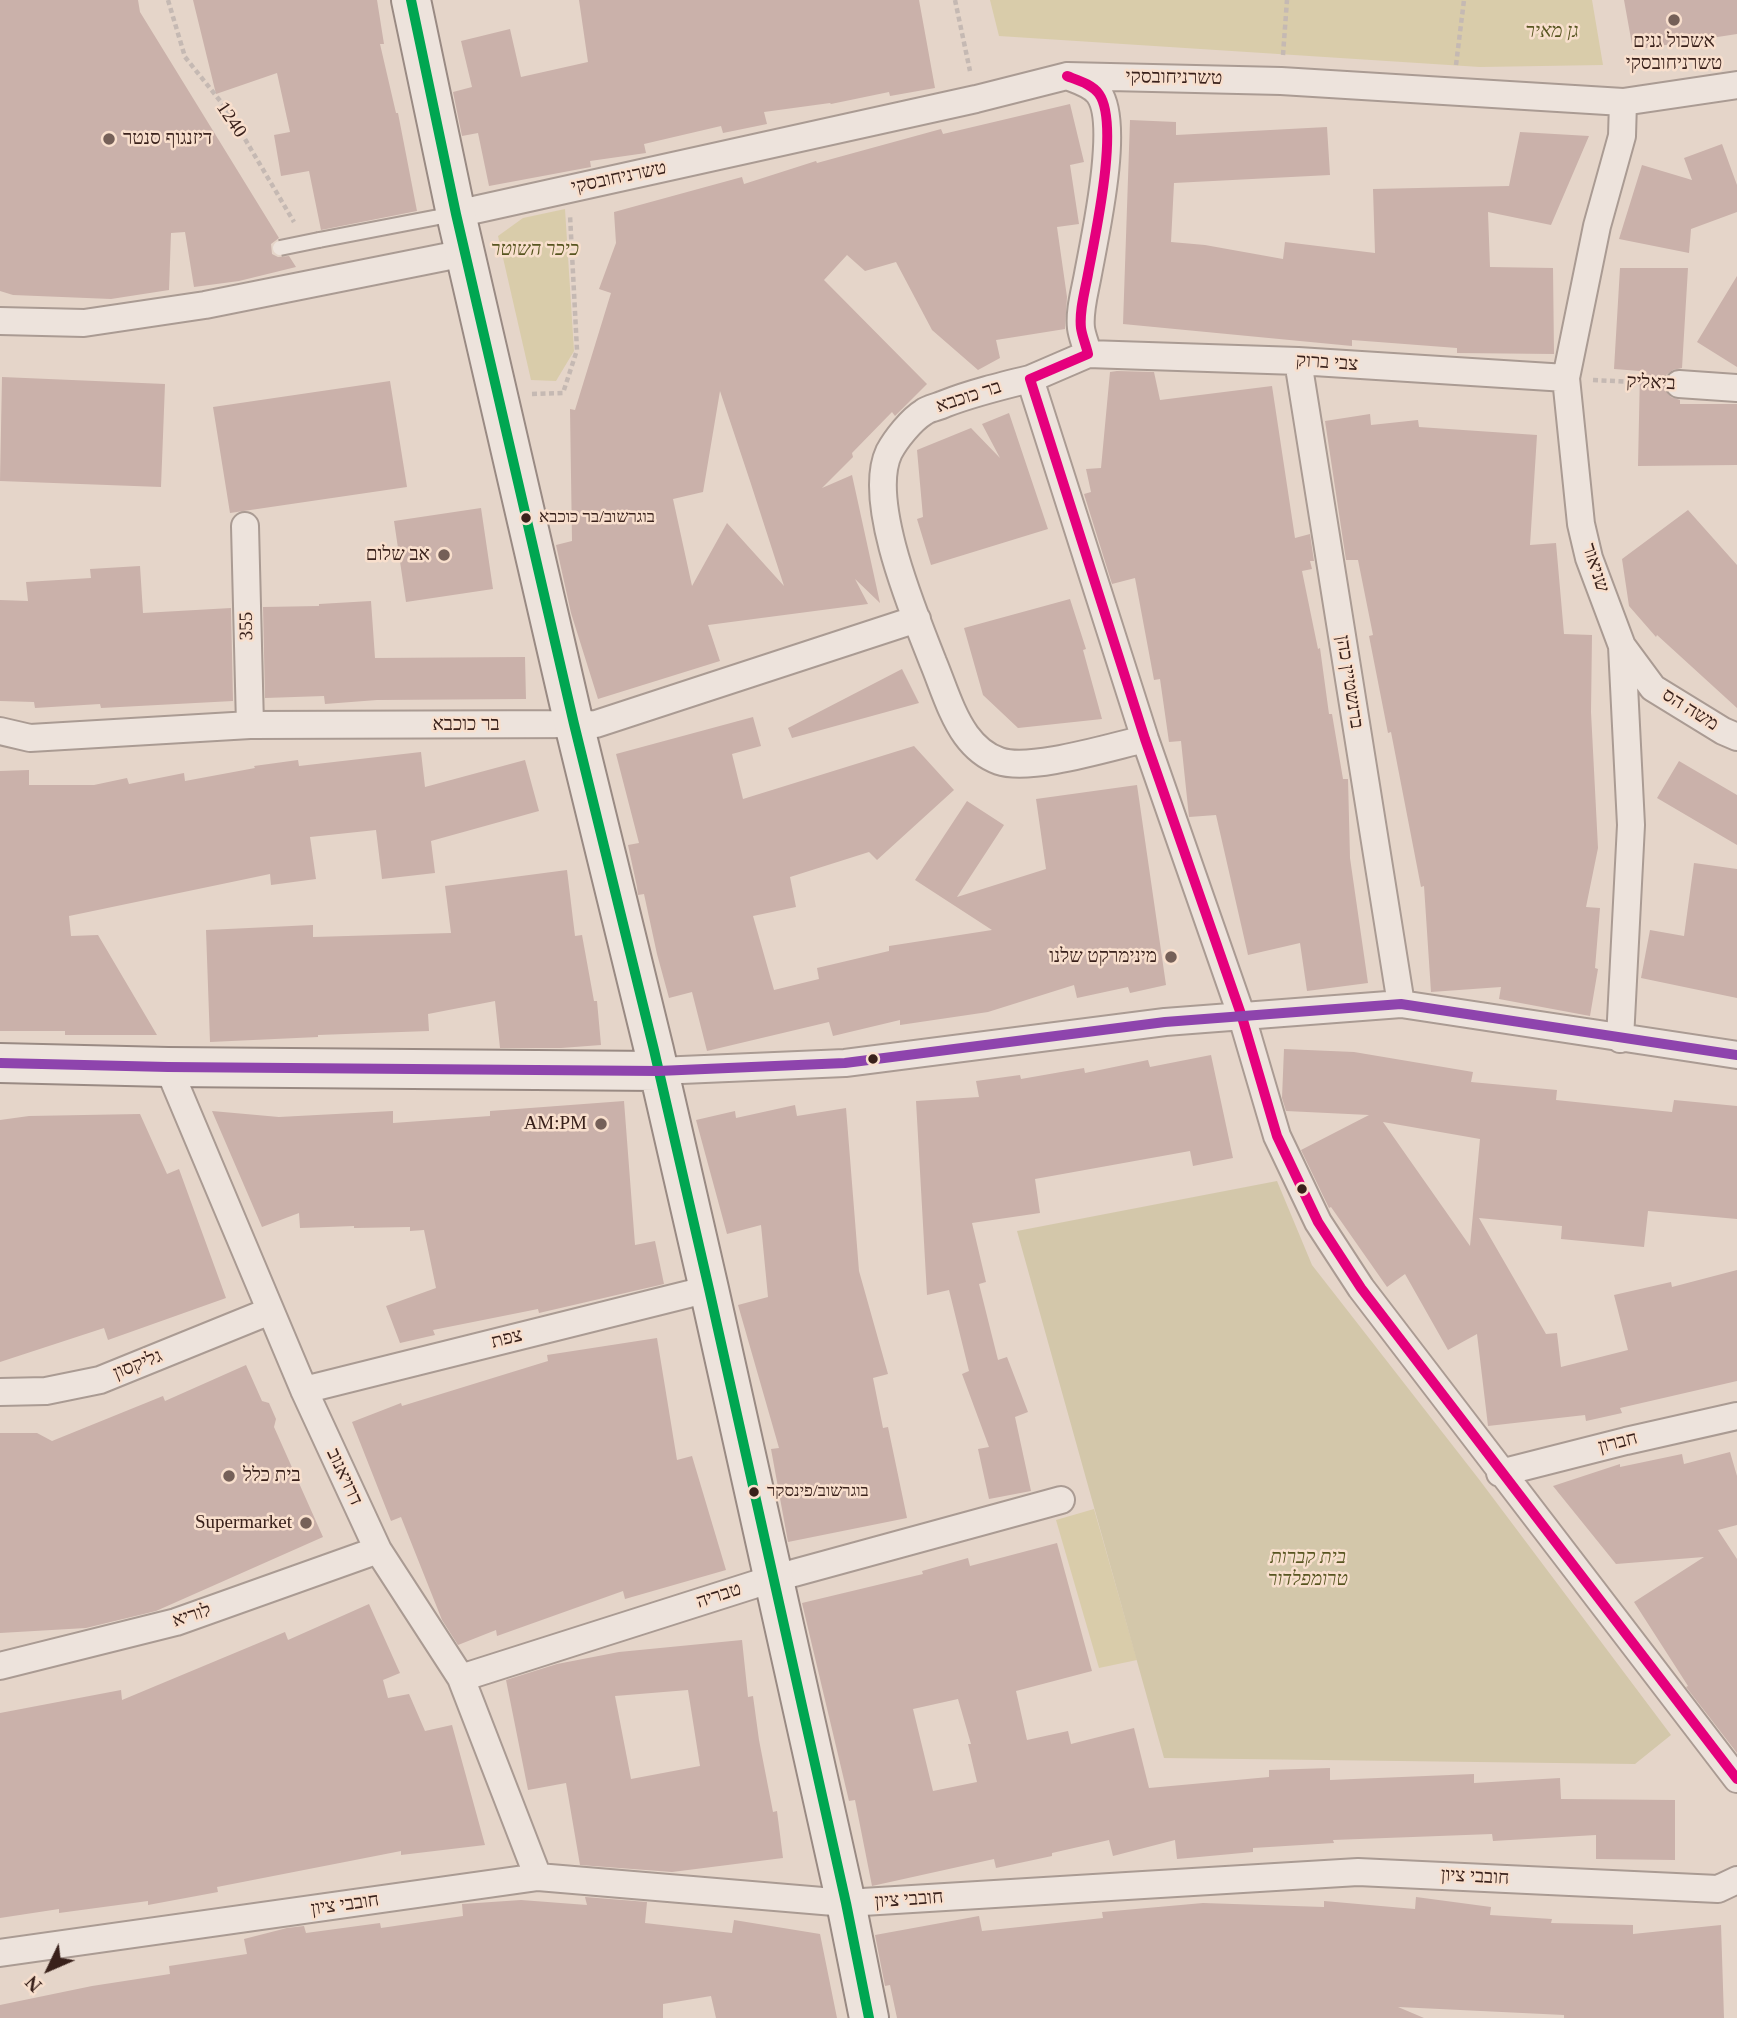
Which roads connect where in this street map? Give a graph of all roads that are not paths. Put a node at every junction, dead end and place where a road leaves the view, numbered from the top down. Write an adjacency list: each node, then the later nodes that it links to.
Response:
1 (411, 0): 5 (street)
2 (1067, 76): 4 (street, טשרניחובסקי); 5 (street, טשרניחובסקי); 9 (street)
3 (1737, 85): 4 (street, טשרניחובסקי)
4 (1623, 102): 11 (street, שניאור)
5 (456, 214): 6 (lane, bridge); 7 (street)
6 (280, 248)
7 (465, 253): 8 (street); 18 (street)
8 (0, 321)
9 (1088, 354): 10 (street, צבי ברוק); 12 (street, בר כוכבא)
10 (1298, 361): 11 (street, צבי ברוק); 23 (street, ברנשטיין כהן)
11 (1566, 378): 17 (street, שניאור)
12 (1030, 379): 16 (street, בר כוכבא); 22 (street)
13 (1679, 384): 14 (street, ביאליק)
14 (1737, 388)
15 (245, 526): 19 (street, 355)
16 (916, 619): 18 (street, בר כוכבא); 22 (street, בר כוכבא)
17 (1622, 646): 21 (street, משה הס); 25 (street, שניאור)
18 (574, 724): 19 (street, בר כוכבא); 29 (street)
19 (250, 725): 20 (street, בר כוכבא)
20 (0, 731)
21 (1737, 737)
22 (1144, 739): 24 (street)
23 (1401, 1004): 24 (street); 25 (street)
24 (1242, 1017): 29 (street); 35 (street)
25 (1620, 1039): 26 (street)
26 (1737, 1055)
27 (0, 1063): 28 (street)
28 (168, 1067): 29 (street); 31 (street, דרויאנוב)
29 (658, 1071): 30 (street)
30 (709, 1289): 32 (street, צפת); 38 (street)
31 (270, 1311): 32 (street, דרויאנוב); 33 (street, גליקסון)
32 (304, 1390): 37 (street, דרויאנוב)
33 (0, 1392)
34 (1737, 1416): 35 (street, חברון)
35 (1500, 1472): 41 (street)
36 (1061, 1500): 38 (street, טבריה)
37 (378, 1550): 39 (street, לוריא); 40 (street, דרויאנוב)
38 (772, 1579): 40 (street, טבריה); 44 (street)
39 (0, 1666)
40 (461, 1678): 42 (street, דרויאנוב)
41 (1737, 1779)
42 (538, 1877): 44 (street, חובבי ציון); 45 (street, חובבי ציון)
43 (1737, 1880): 44 (street, חובבי ציון)
44 (846, 1903): 46 (street)
45 (0, 1953)
46 (869, 2018)

